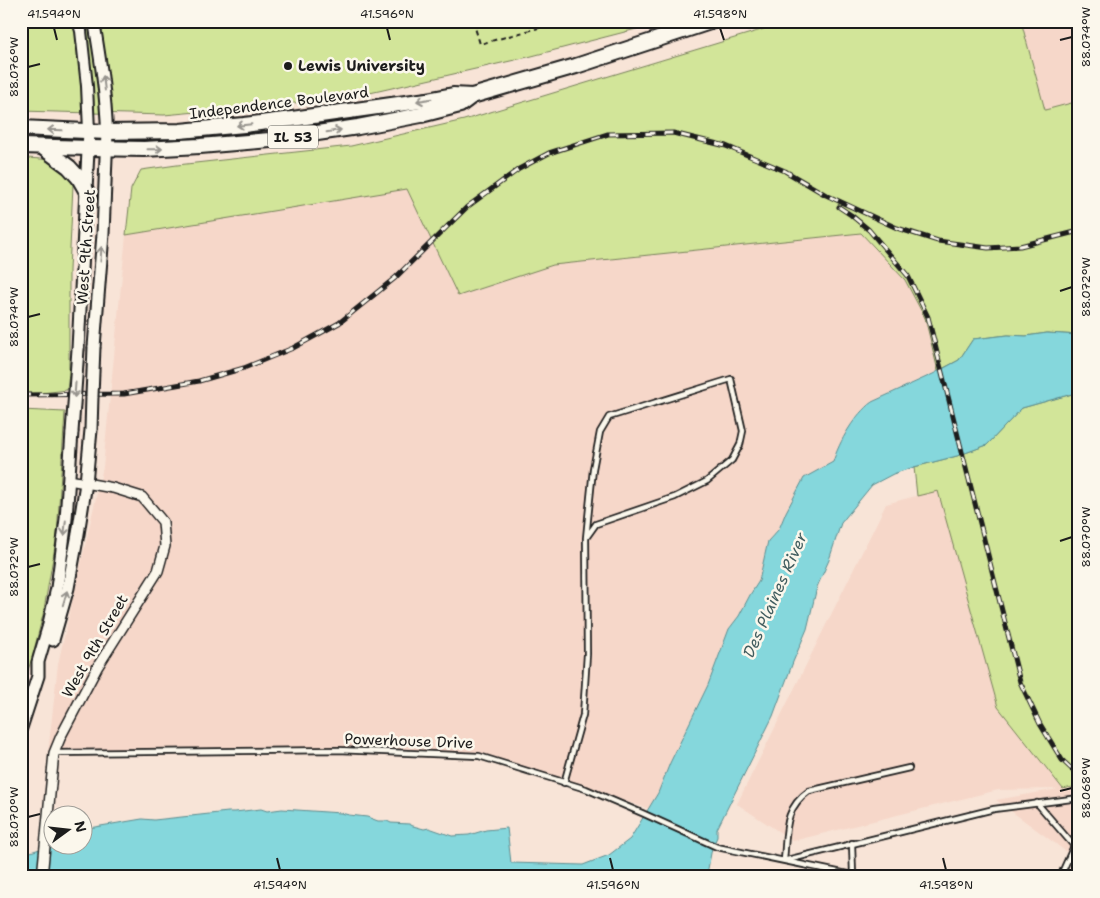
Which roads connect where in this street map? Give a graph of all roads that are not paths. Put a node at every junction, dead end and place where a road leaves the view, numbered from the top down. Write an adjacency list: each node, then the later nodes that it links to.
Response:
1 (78, 21): 6 (street)
2 (94, 21): 7 (street, one-way to 2)
3 (713, 21): 4 (main road, Independence Boulevard / IL 53)
4 (472, 96): 7 (main road, Independence Boulevard / IL 53, one-way to 7); 11 (main road, Independence Boulevard / IL 53, one-way to 4)
5 (21, 128): 6 (main road, Independence Boulevard, one-way to 5)
6 (89, 131): 7 (main road, Independence Boulevard / IL 53); 10 (main road, West 9th Street)
7 (107, 132): 11 (main road, West 9th Street)
8 (21, 146): 9 (main road, Independence Boulevard)
9 (41, 147): 10 (main road, Independence Boulevard); 12 (main road)
10 (89, 148): 11 (main road, Independence Boulevard); 12 (main road, West 9th Street)
11 (107, 149): 14 (main road, West 9th Street, one-way to 11, bridge)
12 (87, 192): 13 (main road, West 9th Street, one-way to 13, bridge)
13 (69, 480): 14 (street, West 9th Street); 16 (main road, West 9th Street, one-way to 16)
14 (86, 483): 16 (main road, West 9th Street, one-way to 14); 18 (street, West 9th Street)
15 (586, 538): 15 (lane); 20 (lane)
16 (38, 676): 17 (main road, West 9th Street)
17 (21, 728)
18 (54, 753): 20 (lane, Powerhouse Drive); 27 (street, West 9th Street)
19 (909, 768): 25 (lane)
20 (564, 783): 25 (lane, Powerhouse Drive)
21 (1079, 798): 22 (lane)
22 (1036, 804): 23 (lane); 24 (lane)
23 (852, 844): 25 (lane); 26 (lane)
24 (1076, 847): 29 (lane)
25 (784, 860): 26 (lane, Powerhouse Drive)
26 (853, 876): 28 (lane, Powerhouse Drive)
27 (42, 877)
28 (862, 877)
29 (1060, 877)

